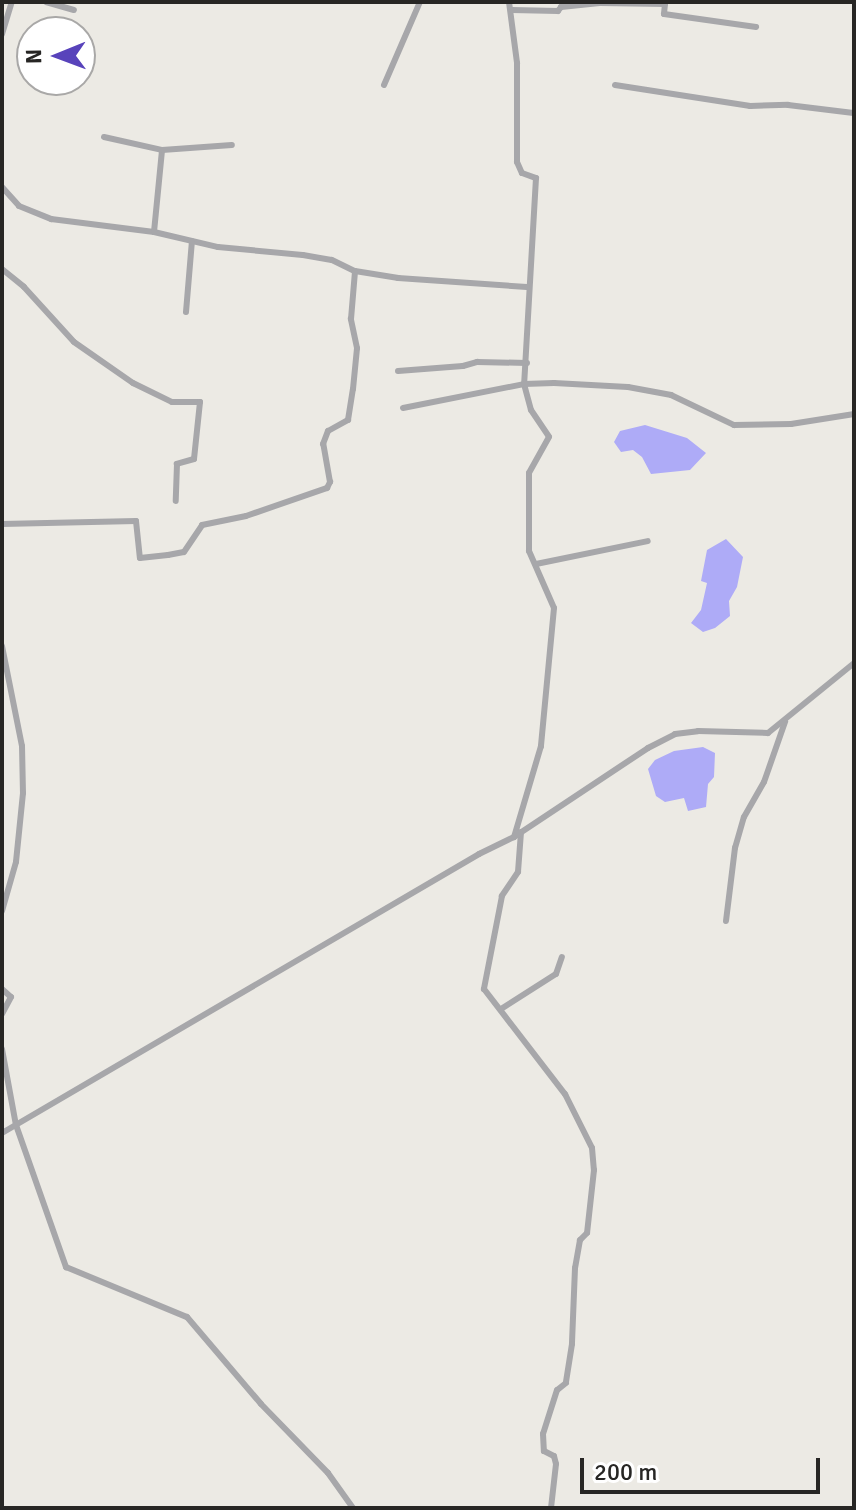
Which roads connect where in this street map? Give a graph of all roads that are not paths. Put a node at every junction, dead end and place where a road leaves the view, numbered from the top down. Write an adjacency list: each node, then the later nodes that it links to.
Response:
1 (12, 2): 7 (street)
2 (46, 2): 5 (street)
3 (420, 2): 8 (street)
4 (510, 6): 6 (street); 19 (street)
5 (74, 10)
6 (756, 27)
7 (2, 34)
8 (384, 85)
9 (615, 85): 10 (street)
10 (854, 113)
11 (104, 137): 13 (street)
12 (232, 145): 13 (street)
13 (162, 150): 15 (street)
14 (2, 187): 15 (street)
15 (154, 232): 16 (street)
16 (192, 241): 18 (street); 20 (street)
17 (2, 269): 26 (street)
18 (355, 271): 19 (street); 27 (street)
19 (527, 287): 21 (street)
20 (186, 312)
21 (527, 363): 22 (street); 23 (street)
22 (398, 371)
23 (524, 384): 24 (street); 25 (street); 29 (street)
24 (403, 408)
25 (854, 414)
26 (176, 501)
27 (2, 524)
28 (648, 541): 29 (street)
29 (536, 564): 34 (street)
30 (2, 646): 35 (street)
31 (854, 663): 32 (street)
32 (785, 722): 33 (street); 36 (street)
33 (521, 832): 34 (street); 39 (street)
34 (514, 837): 42 (street)
35 (2, 911)
36 (726, 921)
37 (562, 957): 39 (street)
38 (2, 989): 40 (street)
39 (501, 1009): 45 (street)
40 (2, 1014)
41 (2, 1049): 42 (street)
42 (16, 1125): 43 (street); 44 (street)
43 (2, 1133)
44 (353, 1508)
45 (551, 1508)

